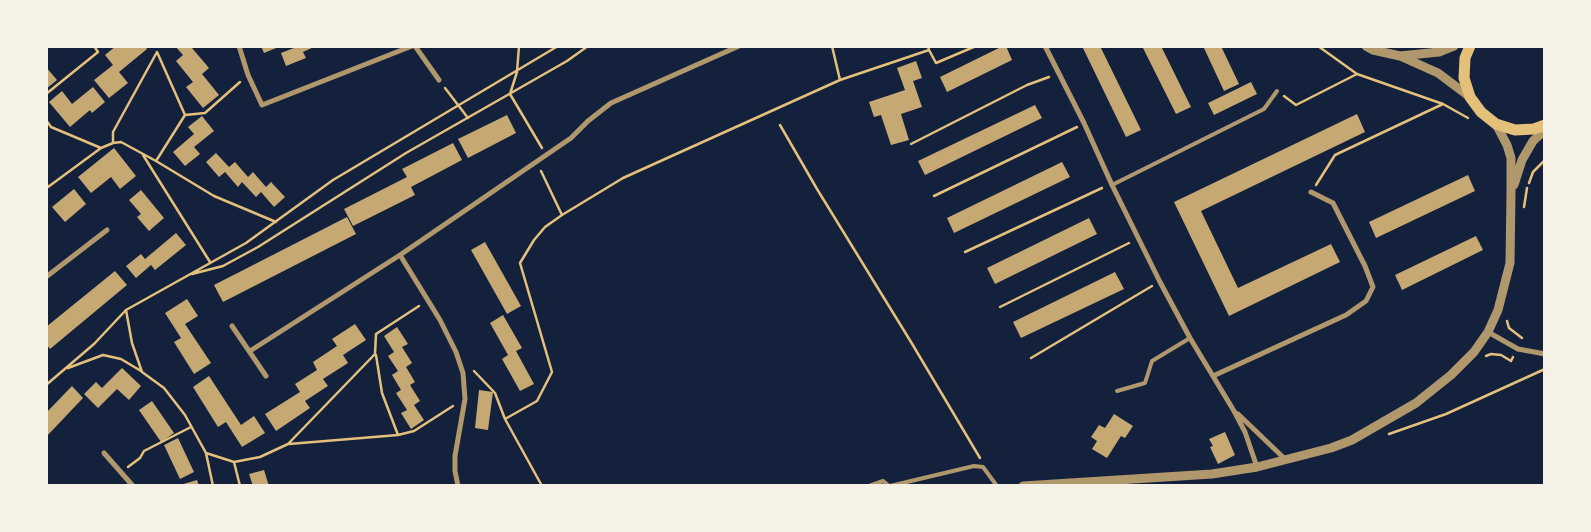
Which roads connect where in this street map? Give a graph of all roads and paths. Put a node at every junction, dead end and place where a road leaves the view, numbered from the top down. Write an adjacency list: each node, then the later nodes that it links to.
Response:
1 (94, 46): 24 (path)
2 (239, 46): 20 (street)
3 (413, 46): 20 (street); 21 (street)
4 (519, 46): 17 (path)
5 (558, 46): 17 (path)
6 (588, 46): 25 (path)
7 (739, 46): 40 (street)
8 (832, 46): 22 (path)
9 (976, 46): 15 (path)
10 (1045, 46): 18 (street)
11 (1318, 46): 19 (path)
12 (1366, 46): 16 (street)
13 (1454, 46): 16 (street)
14 (1470, 46): 26 (main road)
15 (929, 48): 22 (path)
16 (1400, 56): 26 (street)
17 (517, 72): 25 (path); 27 (path)
18 (1059, 73): 31 (street); 37 (path)
19 (1357, 74): 23 (path); 46 (path)
20 (248, 75): 28 (path)
21 (439, 80): 27 (path)
22 (840, 80): 50 (path)
23 (1278, 91): 45 (lane)
24 (46, 94)
25 (510, 94): 29 (path); 40 (path)
26 (1470, 97): 32 (main road)
27 (458, 106): 29 (path); 51 (path)
28 (185, 115): 36 (path); 42 (path)
29 (468, 118): 57 (path)
30 (46, 120): 38 (path)
31 (1084, 123): 45 (street); 48 (path)
32 (1496, 124): 34 (main road); 47 (street)
33 (780, 125): 94 (path)
34 (1545, 125)
35 (1545, 130): 47 (street)
36 (113, 143): 38 (path); 39 (path)
37 (911, 144)
38 (102, 148): 44 (path)
39 (142, 154): 42 (path); 56 (path)
40 (546, 155): 43 (street)
41 (1545, 160): 49 (path)
42 (156, 161): 51 (path)
43 (536, 162): 50 (path); 55 (street)
44 (46, 184)
45 (1112, 185): 53 (street); 54 (path)
46 (1311, 192): 78 (street)
47 (1511, 193): 65 (street)
48 (934, 196)
49 (1524, 212)
50 (562, 215): 83 (path)
51 (276, 222): 56 (path)
52 (107, 230): 58 (street)
53 (1139, 238): 59 (street); 61 (path)
54 (965, 252)
55 (400, 255): 60 (street); 68 (street)
56 (210, 263): 57 (path)
57 (185, 276): 62 (path)
58 (46, 277)
59 (1160, 282): 66 (street); 73 (path)
60 (427, 300): 69 (street); 70 (path)
61 (1000, 306)
62 (126, 310): 74 (path); 76 (path)
63 (1506, 315): 67 (path)
64 (232, 326): 68 (street)
65 (1488, 332): 67 (street); 85 (street)
66 (1190, 338): 78 (street); 80 (lane)
67 (1518, 349): 71 (street); 72 (path)
68 (250, 351): 77 (street)
69 (456, 352): 81 (street); 83 (path)
70 (375, 354): 87 (path); 89 (path)
71 (1545, 354)
72 (1483, 357)
73 (1031, 358)
74 (66, 369): 76 (path); 79 (path)
75 (1545, 369): 88 (path)
76 (142, 372): 84 (path)
77 (266, 376)
78 (1213, 376): 82 (street)
79 (46, 385)
80 (1117, 391)
81 (464, 399): 87 (path); 100 (street)
82 (1234, 410): 92 (street); 95 (street)
83 (505, 419): 101 (path)
84 (191, 427): 90 (path); 96 (path)
85 (1374, 428): 88 (path); 92 (street)
86 (1395, 428): 88 (path)
87 (398, 435): 89 (path)
88 (1378, 438)
89 (288, 444): 93 (path)
90 (206, 453): 93 (path); 98 (path)
91 (104, 454): 96 (street)
92 (1286, 460): 95 (street)
93 (234, 462): 99 (path)
94 (983, 467): 103 (lane); 104 (lane)
95 (1257, 467): 105 (street)
96 (121, 472): 97 (street)
97 (134, 486)
98 (213, 486)
99 (240, 486)
100 (458, 486)
101 (542, 486)
102 (869, 486): 103 (lane)
103 (890, 486)
104 (997, 486)
105 (1023, 486)

